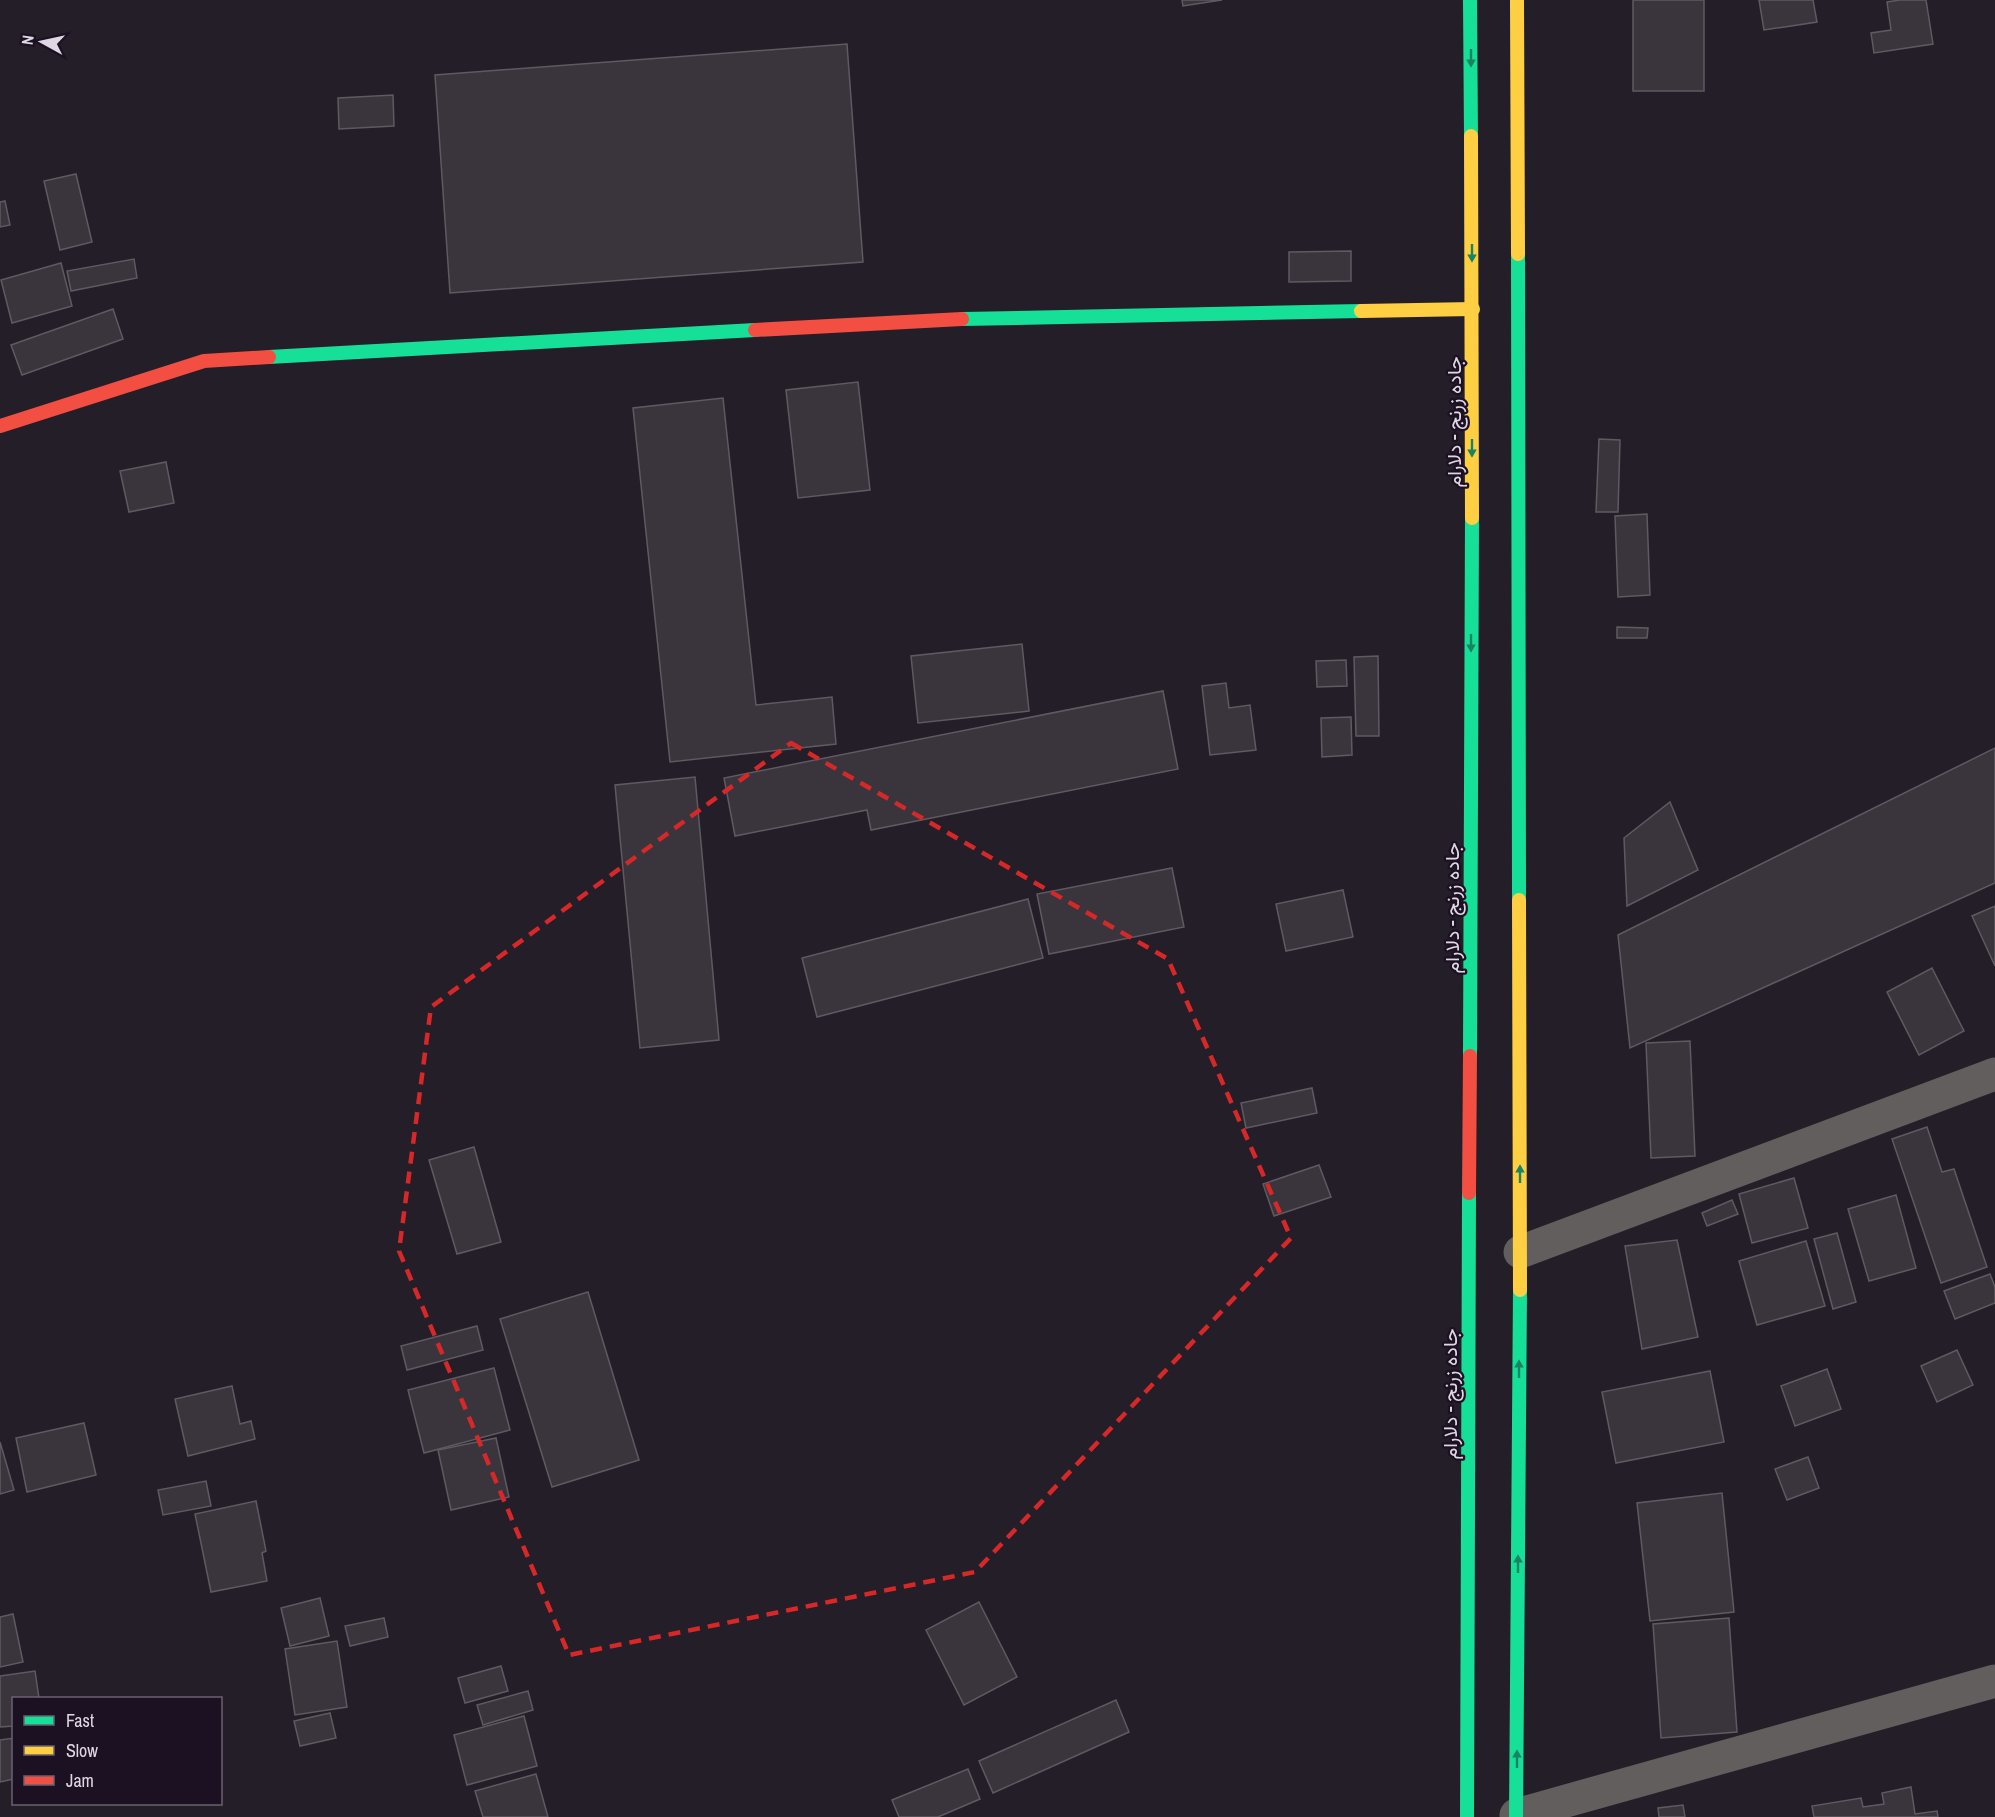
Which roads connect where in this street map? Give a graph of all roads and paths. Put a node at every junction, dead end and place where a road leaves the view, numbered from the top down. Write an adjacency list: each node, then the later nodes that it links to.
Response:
1 (1470, 0): 3 (main road, جاده زرنج - دلارام, one-way to 3)
2 (1517, 0): 6 (main road, one-way to 2)
3 (1473, 309): 4 (main road); 9 (main road, جاده زرنج - دلارام, one-way to 9)
4 (0, 426)
5 (1995, 1074): 6 (street)
6 (1520, 1252): 8 (main road, one-way to 6)
7 (1995, 1681): 8 (street)
8 (1516, 1816)
9 (1467, 1817)

